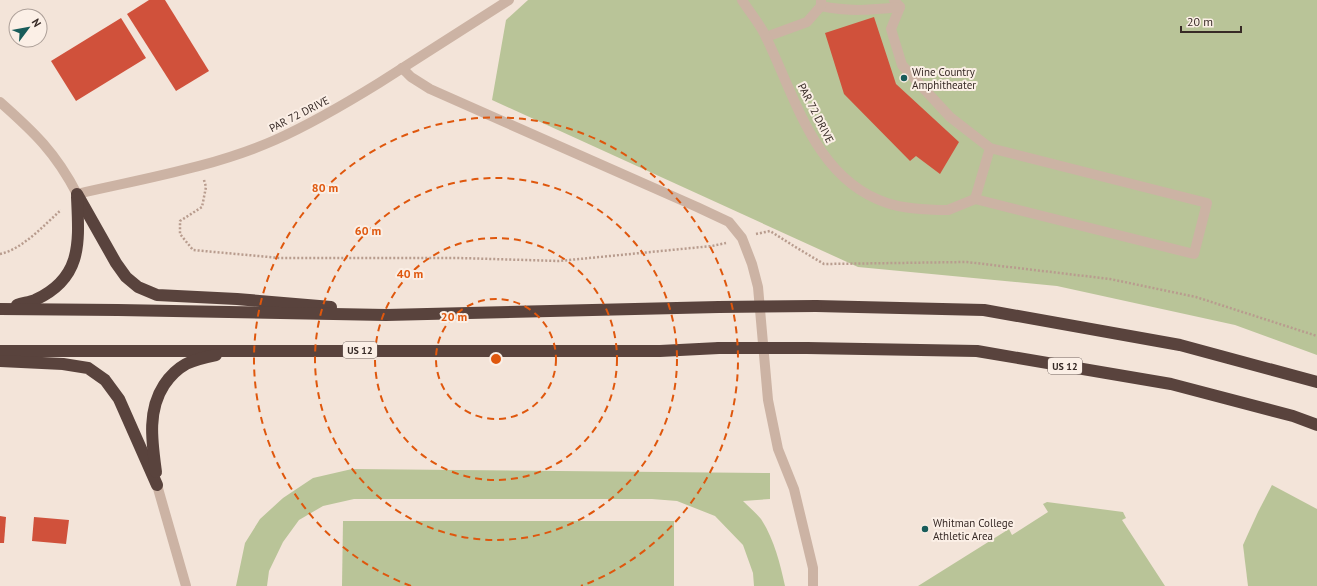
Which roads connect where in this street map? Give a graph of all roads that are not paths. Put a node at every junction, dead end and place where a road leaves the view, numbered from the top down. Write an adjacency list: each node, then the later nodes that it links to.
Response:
1 (509, 0): 6 (street, PAR 72 DRIVE)
2 (742, 0): 5 (street, PAR 72 DRIVE)
3 (821, 3): 4 (street); 5 (street)
4 (897, 4): 8 (street)
5 (766, 37): 10 (street, PAR 72 DRIVE)
6 (402, 68): 9 (street, PAR 72 DRIVE); 20 (street)
7 (0, 102): 9 (street)
8 (990, 148): 10 (street); 10 (street)
9 (77, 194): 11 (highway); 12 (highway)
10 (975, 199)
11 (0, 309): 12 (highway)
12 (386, 315): 16 (highway, bridge)
13 (234, 350): 14 (highway, US 12); 17 (highway, US 12, bridge); 18 (highway)
14 (0, 351)
15 (0, 361): 18 (highway)
16 (1317, 382)
17 (1317, 425)
18 (157, 485): 19 (street)
19 (186, 586)
20 (813, 586)

